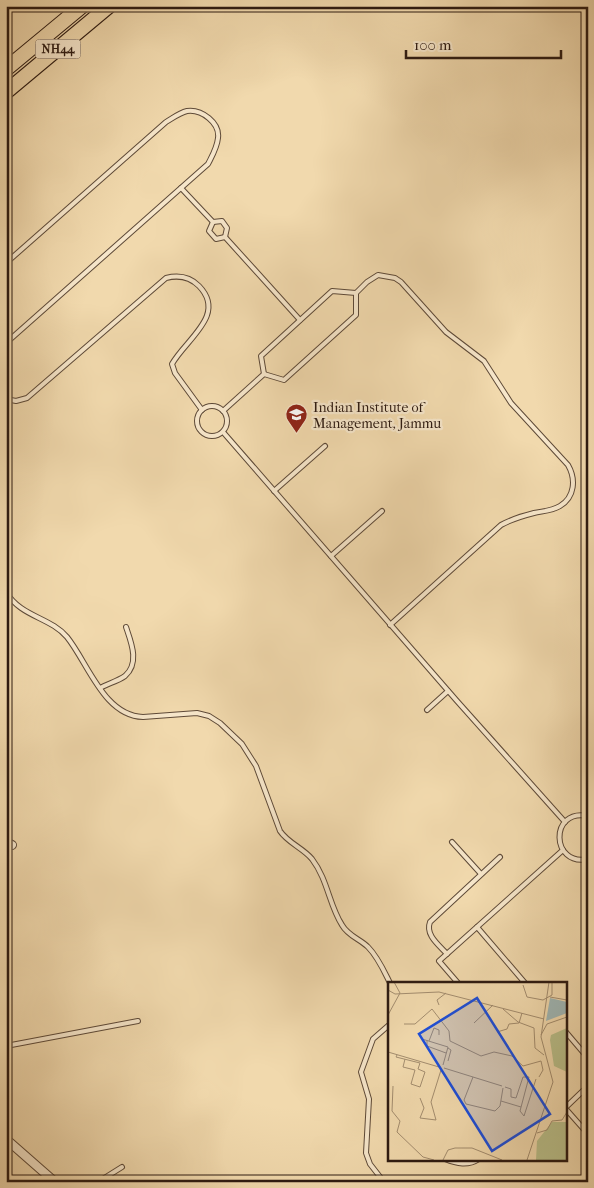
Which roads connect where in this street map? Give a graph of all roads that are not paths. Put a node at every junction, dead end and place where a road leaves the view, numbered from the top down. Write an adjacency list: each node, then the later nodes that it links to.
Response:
1 (82, 6): 3 (highway, NH44)
2 (109, 6): 4 (highway, NH44)
3 (6, 69)
4 (6, 92)
5 (181, 188): 6 (lane); 8 (lane); 11 (lane)
6 (213, 222): 7 (lane); 7 (lane)
7 (226, 237): 10 (lane)
8 (6, 262)
9 (356, 293): 10 (lane); 12 (lane); 22 (lane)
10 (300, 320): 12 (lane)
11 (6, 343)
12 (264, 374): 15 (lane)
13 (6, 398): 14 (lane)
14 (202, 410): 15 (lane); 16 (lane)
15 (223, 411): 16 (lane)
16 (222, 432): 18 (lane)
17 (325, 446): 18 (lane)
18 (274, 491): 20 (lane)
19 (382, 511): 20 (lane)
20 (331, 556): 22 (lane)
21 (6, 592): 24 (lane)
22 (390, 624): 25 (lane)
23 (126, 627): 24 (lane)
24 (100, 688): 36 (lane)
25 (448, 691): 26 (lane); 28 (lane)
26 (427, 710)
27 (588, 816): 28 (lane)
28 (565, 822): 30 (lane)
29 (452, 842): 33 (lane)
30 (563, 850): 32 (lane); 34 (lane)
31 (500, 857): 33 (lane)
32 (588, 859)
33 (482, 874): 35 (lane)
34 (477, 927): 35 (lane); 38 (lane)
35 (446, 954): 37 (lane)
36 (389, 982)
37 (457, 982)
38 (523, 982)
39 (138, 1021): 42 (lane)
40 (388, 1026): 54 (lane)
41 (566, 1032): 43 (lane)
42 (6, 1046)
43 (588, 1058)
44 (588, 1086): 45 (lane)
45 (566, 1107)
46 (566, 1109): 47 (lane)
47 (588, 1134)
48 (6, 1139): 52 (street)
49 (448, 1160): 50 (lane)
50 (477, 1160)
51 (122, 1167): 53 (lane)
52 (55, 1182)
53 (98, 1182)
54 (384, 1182)

